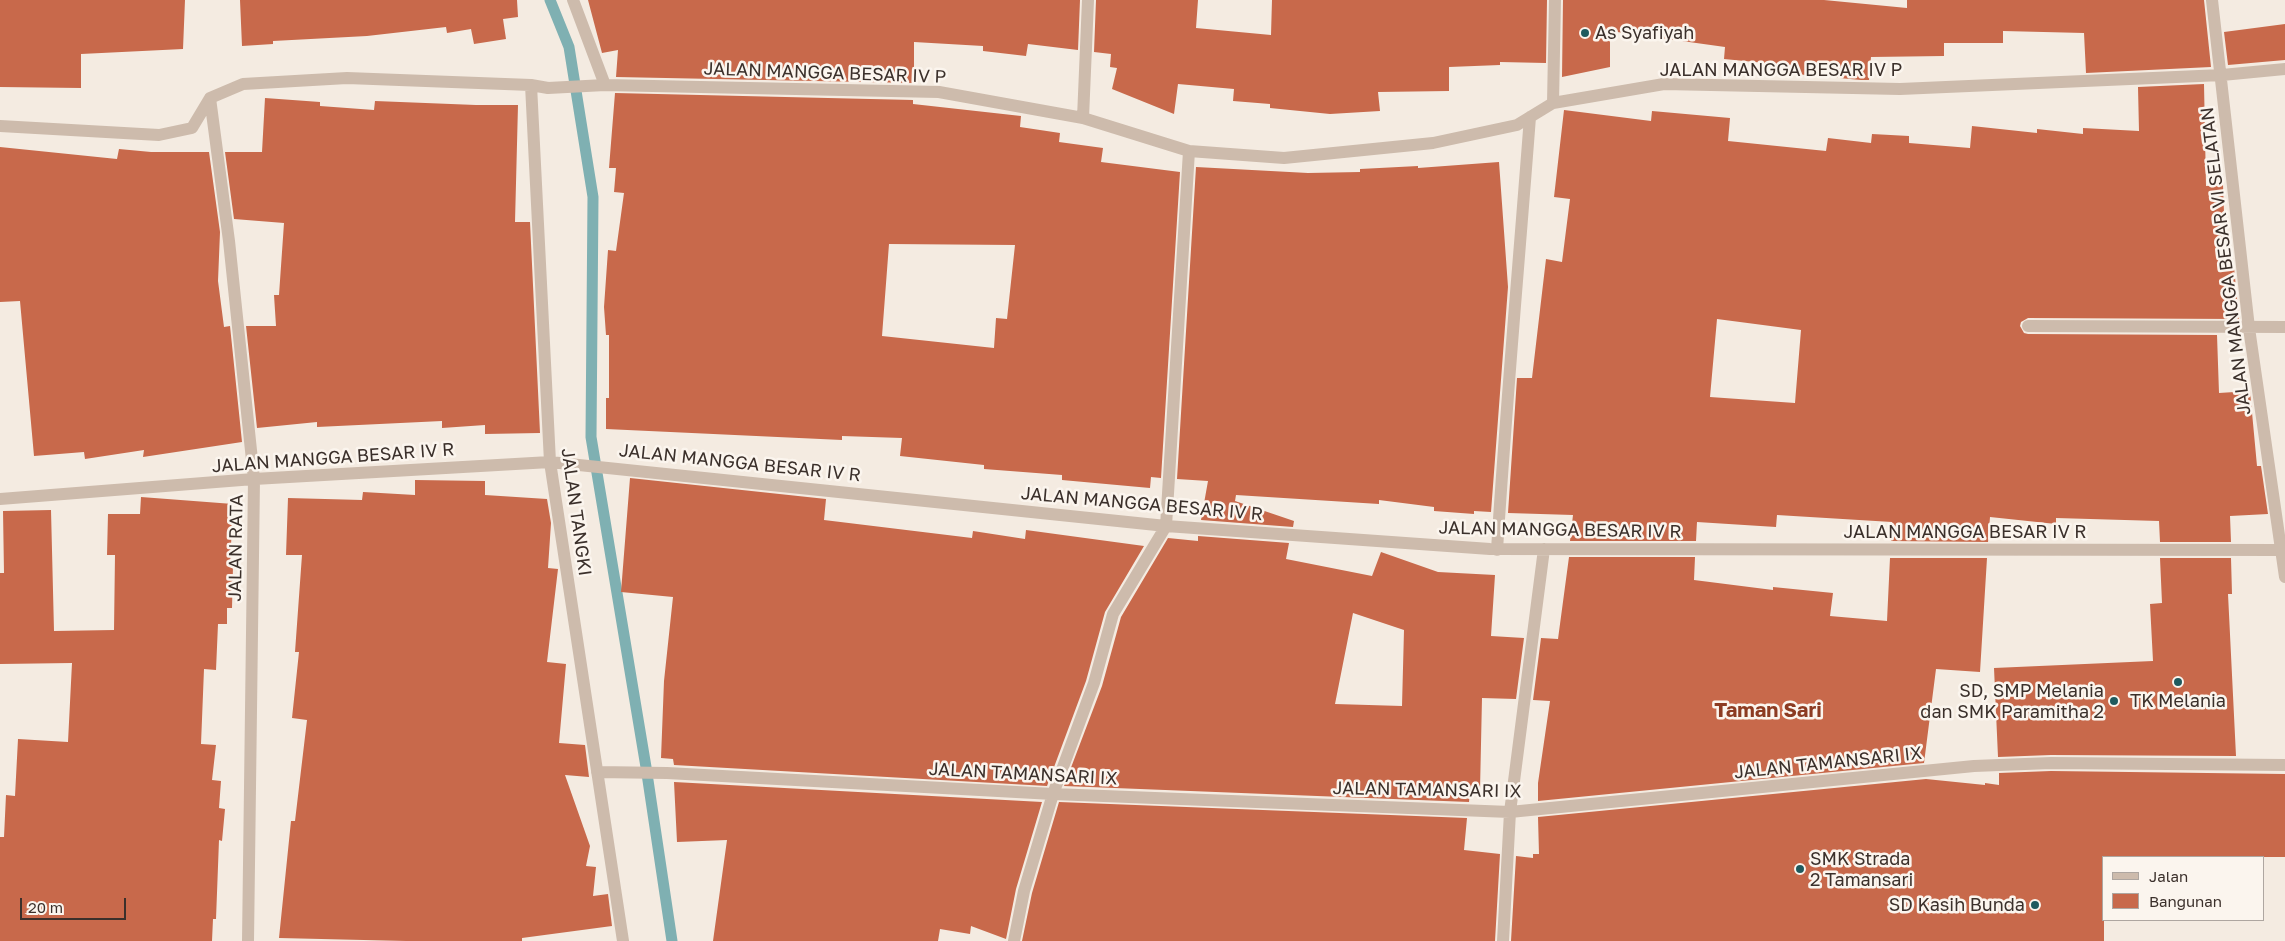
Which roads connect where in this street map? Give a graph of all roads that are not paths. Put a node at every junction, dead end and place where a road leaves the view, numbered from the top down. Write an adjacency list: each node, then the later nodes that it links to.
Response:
1 (574, 0): 8 (street)
2 (1088, 0): 11 (street)
3 (1555, 0): 10 (street)
4 (2212, 0): 6 (street, JALAN MANGGA BESAR VI SELATAN)
5 (2285, 69): 6 (street, JALAN MANGGA BESAR IV P)
6 (2222, 75): 10 (street, JALAN MANGGA BESAR IV P); 17 (street, JALAN MANGGA BESAR VI SELATAN)
7 (531, 85): 8 (street, JALAN MANGGA BESAR IV P); 9 (street, JALAN MANGGA BESAR IV P); 18 (street, JALAN TANGKI)
8 (601, 86): 11 (street, JALAN MANGGA BESAR IV P)
9 (210, 98): 13 (street); 19 (street, JALAN RATA)
10 (1553, 103): 12 (street, JALAN MANGGA BESAR IV P)
11 (1083, 118): 14 (street, JALAN MANGGA BESAR IV P)
12 (1530, 118): 14 (street, JALAN MANGGA BESAR IV P); 23 (street)
13 (0, 126)
14 (1188, 151): 21 (street)
15 (2028, 326): 17 (street)
16 (2285, 327): 17 (street)
17 (2250, 328): 24 (street, JALAN MANGGA BESAR VI SELATAN)
18 (550, 462): 19 (street, JALAN MANGGA BESAR IV R); 21 (street, JALAN MANGGA BESAR IV R); 27 (street, JALAN TANGKI)
19 (254, 479): 20 (street, JALAN MANGGA BESAR IV R); 30 (street, JALAN RATA)
20 (0, 499)
21 (1166, 526): 23 (street, JALAN MANGGA BESAR IV R); 28 (street)
22 (1544, 549): 23 (street, JALAN MANGGA BESAR IV R); 24 (street, JALAN MANGGA BESAR IV R); 29 (street)
23 (1497, 550)
24 (2284, 550): 25 (street, JALAN MANGGA BESAR VI SELATAN)
25 (2285, 577)
26 (2285, 764): 29 (street, JALAN TAMANSARI IX)
27 (597, 772): 28 (street, JALAN TAMANSARI IX); 31 (street, JALAN TANGKI)
28 (1053, 794): 29 (street, JALAN TAMANSARI IX); 32 (street)
29 (1510, 812): 33 (street)
30 (248, 941)
31 (623, 941)
32 (1014, 941)
33 (1503, 941)

